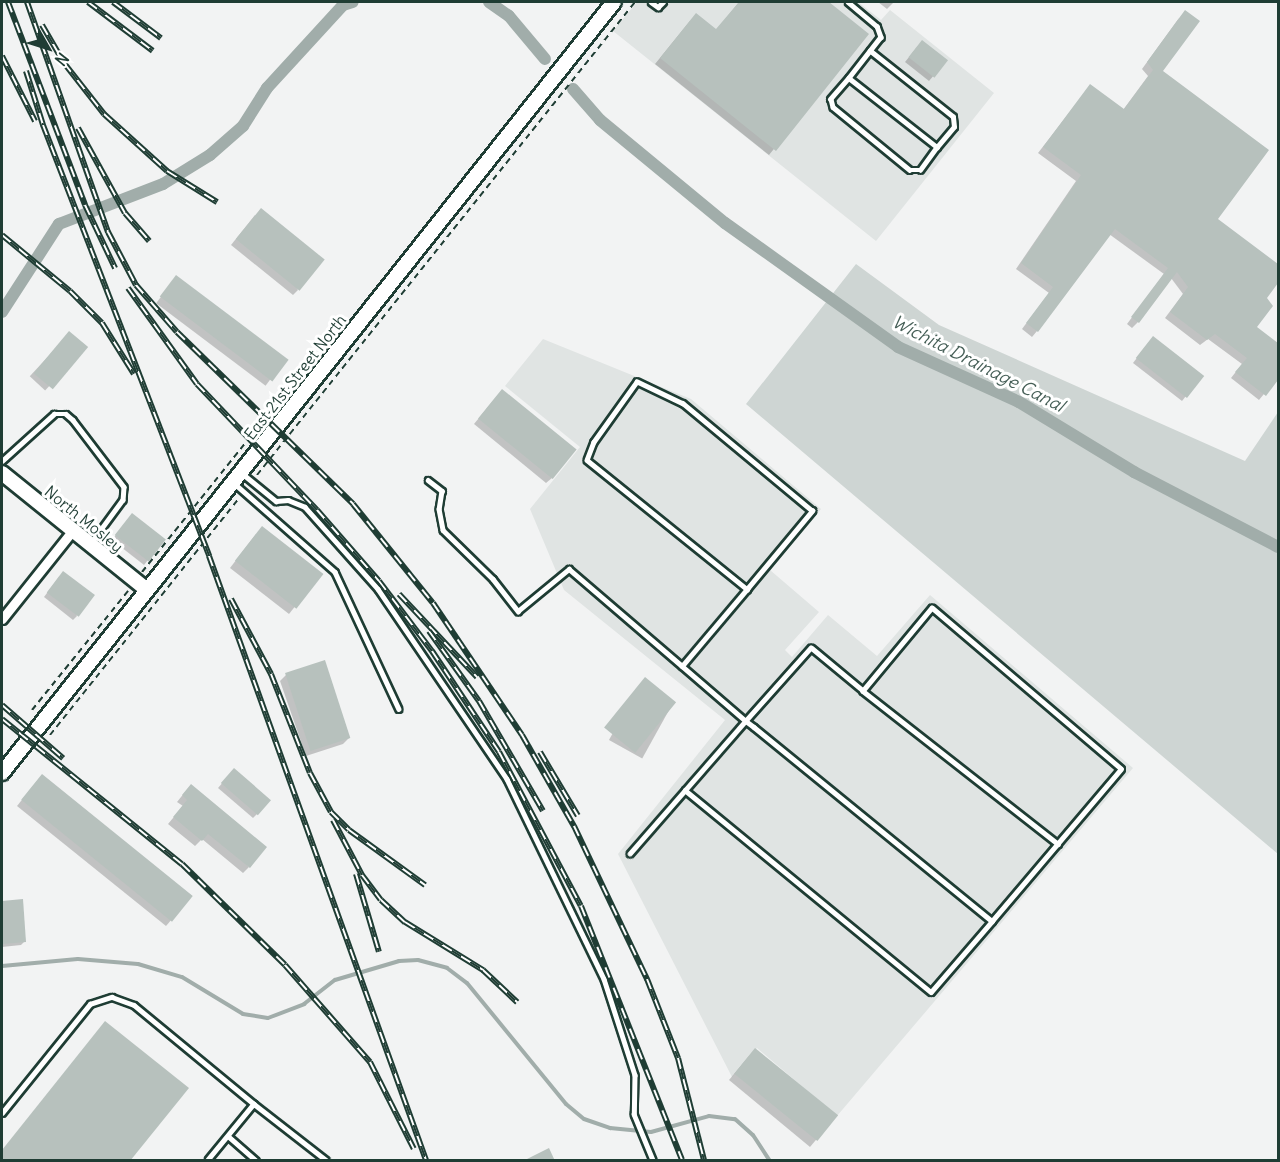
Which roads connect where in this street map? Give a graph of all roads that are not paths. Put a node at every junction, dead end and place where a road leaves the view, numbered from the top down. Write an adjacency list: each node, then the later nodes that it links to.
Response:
1 (615, 2): 10 (main road, East 21st Street North)
2 (651, 2): 3 (lane)
3 (663, 2)
4 (848, 2): 5 (lane)
5 (870, 51): 6 (lane); 7 (lane)
6 (849, 78): 7 (lane); 7 (lane)
7 (937, 147)
8 (2, 462): 13 (lane)
9 (2, 473): 12 (main road, North Mosley)
10 (237, 477): 14 (main road, East 21st Street North); 19 (lane); 32 (lane)
11 (428, 480): 17 (lane)
12 (73, 530): 13 (main road, North Mosley); 16 (street)
13 (90, 544): 14 (main road, North Mosley)
14 (141, 585): 21 (main road, East 21st Street North)
15 (747, 589): 15 (lane); 17 (lane)
16 (2, 618)
17 (682, 666): 20 (lane)
18 (863, 691): 20 (lane); 23 (lane); 23 (lane)
19 (399, 709)
20 (746, 721): 22 (lane); 25 (lane)
21 (2, 773)
22 (685, 790): 24 (lane); 25 (lane)
23 (1058, 844): 25 (lane)
24 (630, 854)
25 (992, 921)
26 (255, 1104): 27 (lane); 28 (lane); 31 (lane)
27 (2, 1113)
28 (228, 1136): 29 (lane); 30 (lane)
29 (208, 1161)
30 (256, 1161)
31 (326, 1161)
32 (653, 1161)

